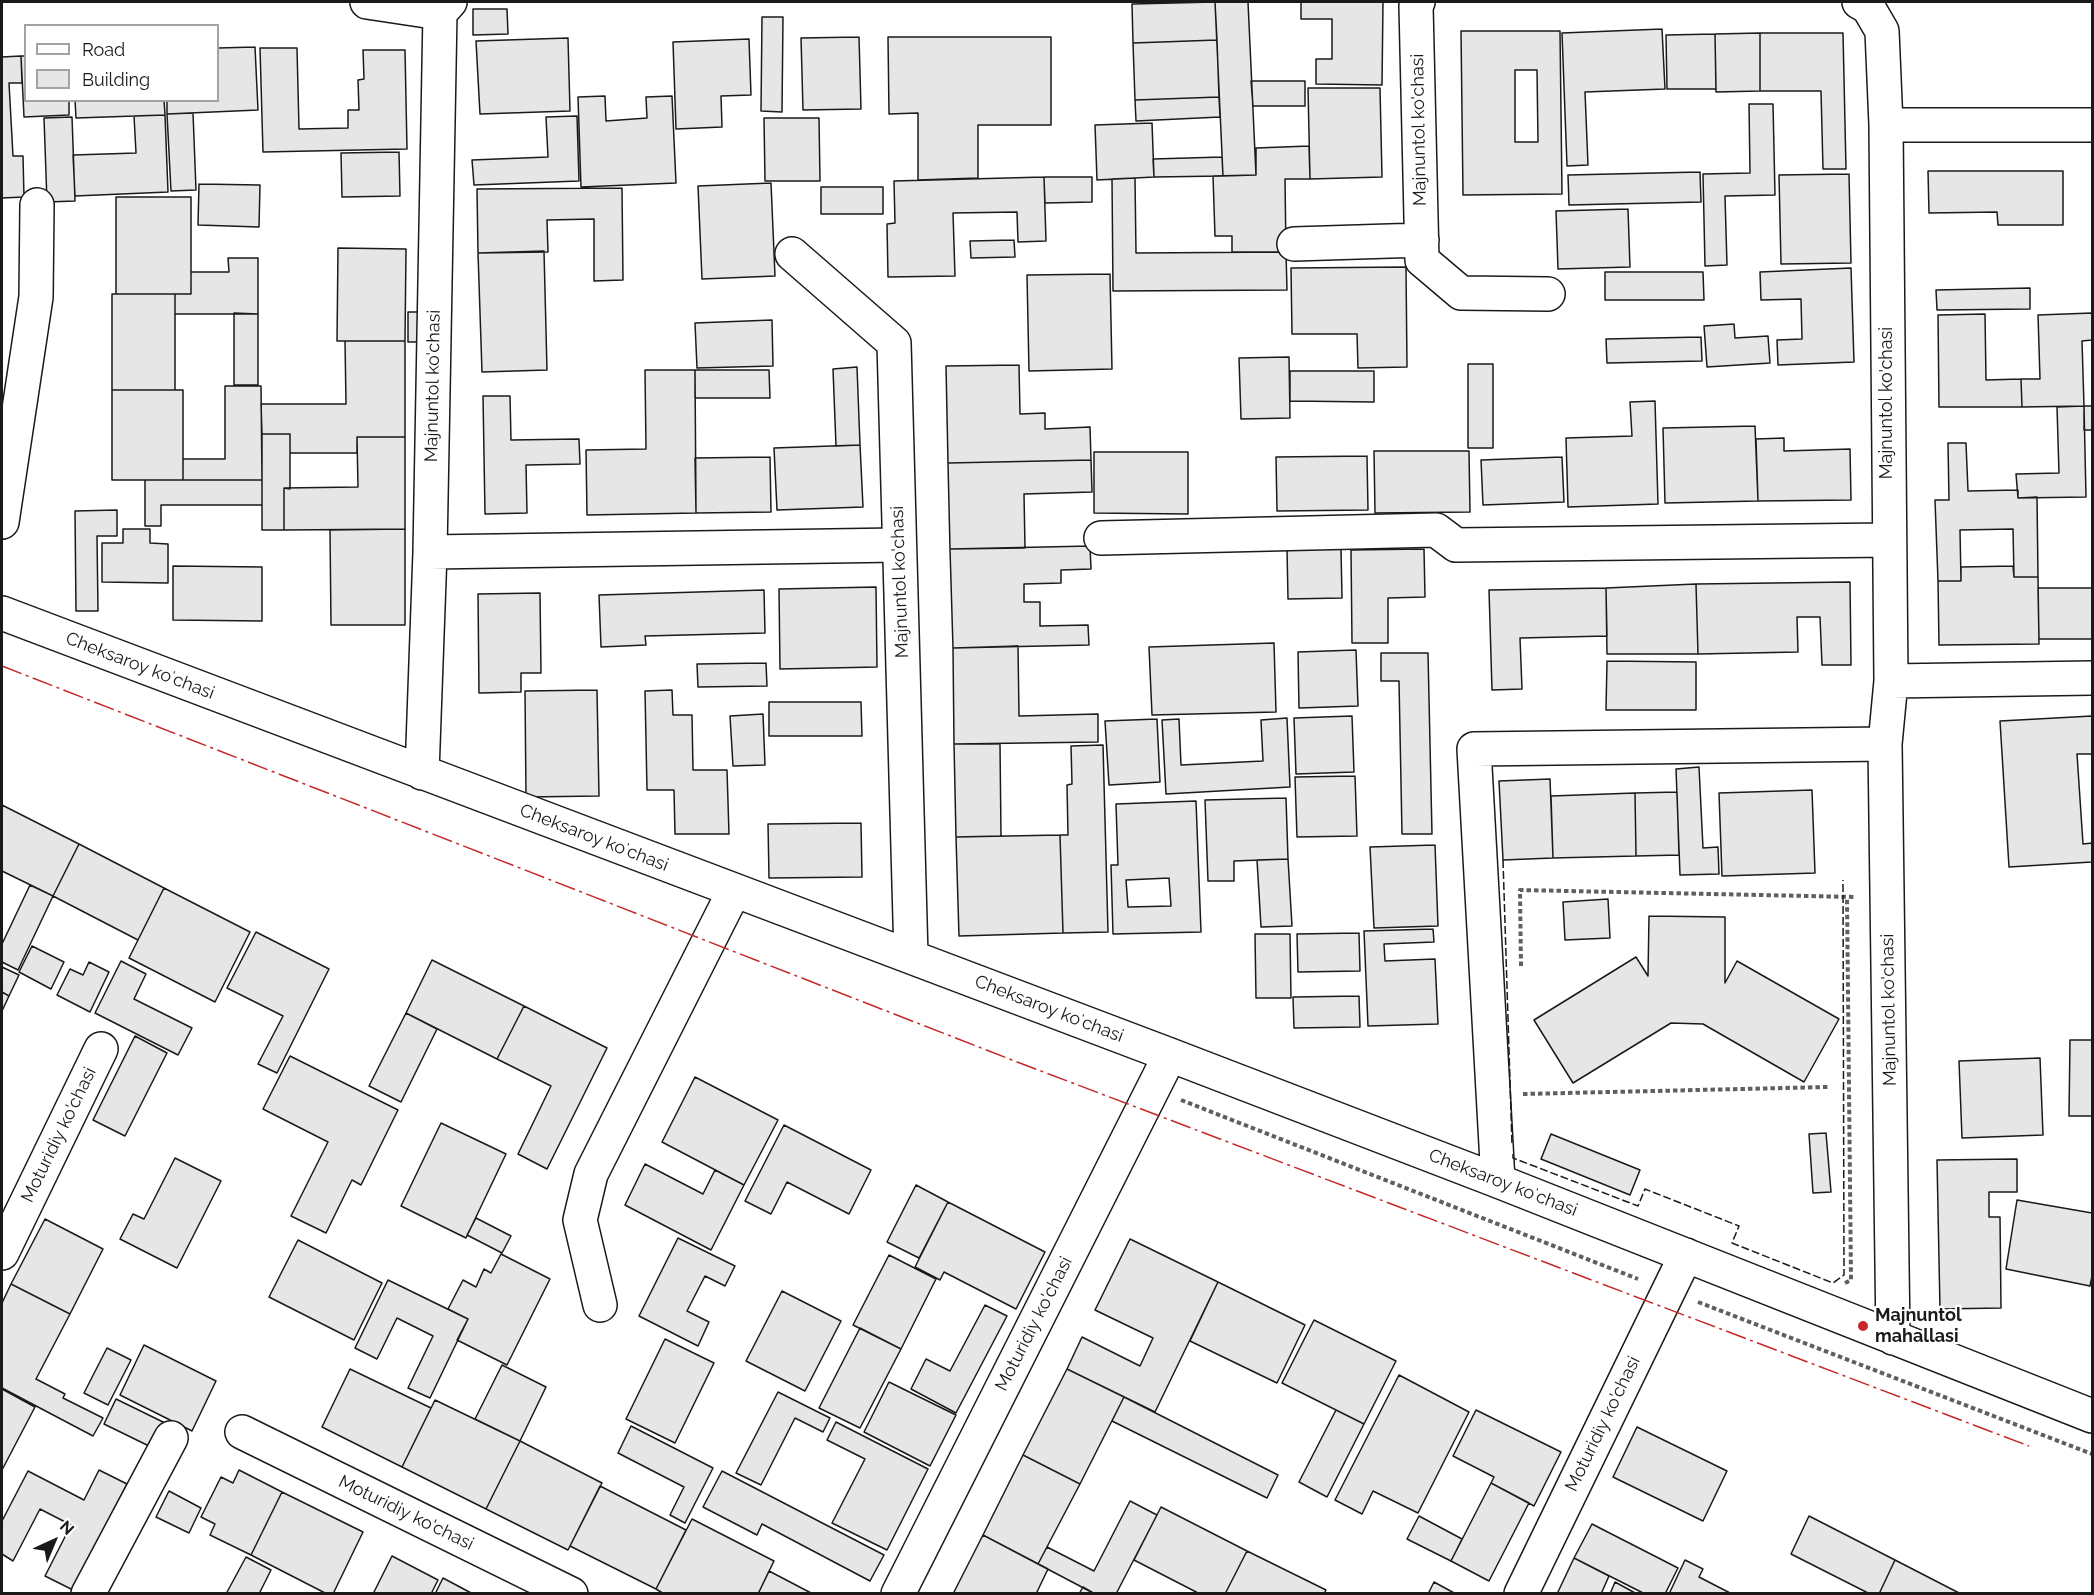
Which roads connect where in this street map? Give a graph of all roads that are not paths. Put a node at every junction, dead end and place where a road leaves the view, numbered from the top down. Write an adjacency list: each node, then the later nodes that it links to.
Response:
1 (367, 2): 4 (street)
2 (1418, 2): 9 (street, Majnuntol ko'chasi)
3 (1859, 2): 5 (street, Majnuntol ko'chasi)
4 (446, 7): 16 (street, Majnuntol ko'chasi)
5 (1886, 125): 6 (street); 14 (street, Majnuntol ko'chasi)
6 (2092, 125)
7 (37, 205): 12 (street)
8 (1294, 244): 9 (street)
9 (1422, 250): 11 (street)
10 (792, 254): 15 (street, Majnuntol ko'chasi)
11 (1548, 294)
12 (2, 522)
13 (1101, 538): 14 (street)
14 (1888, 540): 19 (street, Majnuntol ko'chasi)
15 (898, 544): 16 (street); 23 (street, Majnuntol ko'chasi)
16 (430, 552): 21 (street, Majnuntol ko'chasi)
17 (2, 613): 21 (street, Cheksaroy koʻchasi)
18 (2092, 678): 19 (street)
19 (1890, 681): 20 (street, Majnuntol ko'chasi)
20 (1885, 744): 26 (street); 30 (street, Majnuntol ko'chasi)
21 (422, 773): 22 (street, Cheksaroy koʻchasi)
22 (734, 891): 23 (street, Cheksaroy koʻchasi); 29 (street)
23 (911, 956): 25 (street, Cheksaroy koʻchasi)
24 (101, 1049): 27 (street, Moturidiy ko'chasi)
25 (1170, 1055): 26 (street, Cheksaroy koʻchasi); 36 (street, Moturidiy ko'chasi)
26 (1498, 1181): 28 (street, Cheksaroy koʻchasi)
27 (2, 1253)
28 (1686, 1255): 30 (street, Cheksaroy koʻchasi); 37 (street, Moturidiy ko'chasi)
29 (600, 1305)
30 (1893, 1338): 31 (street, Cheksaroy koʻchasi)
31 (2092, 1416)
32 (242, 1432): 35 (street, Moturidiy ko'chasi)
33 (171, 1438): 34 (street)
34 (88, 1593)
35 (571, 1593)
36 (898, 1593)
37 (1521, 1593)

